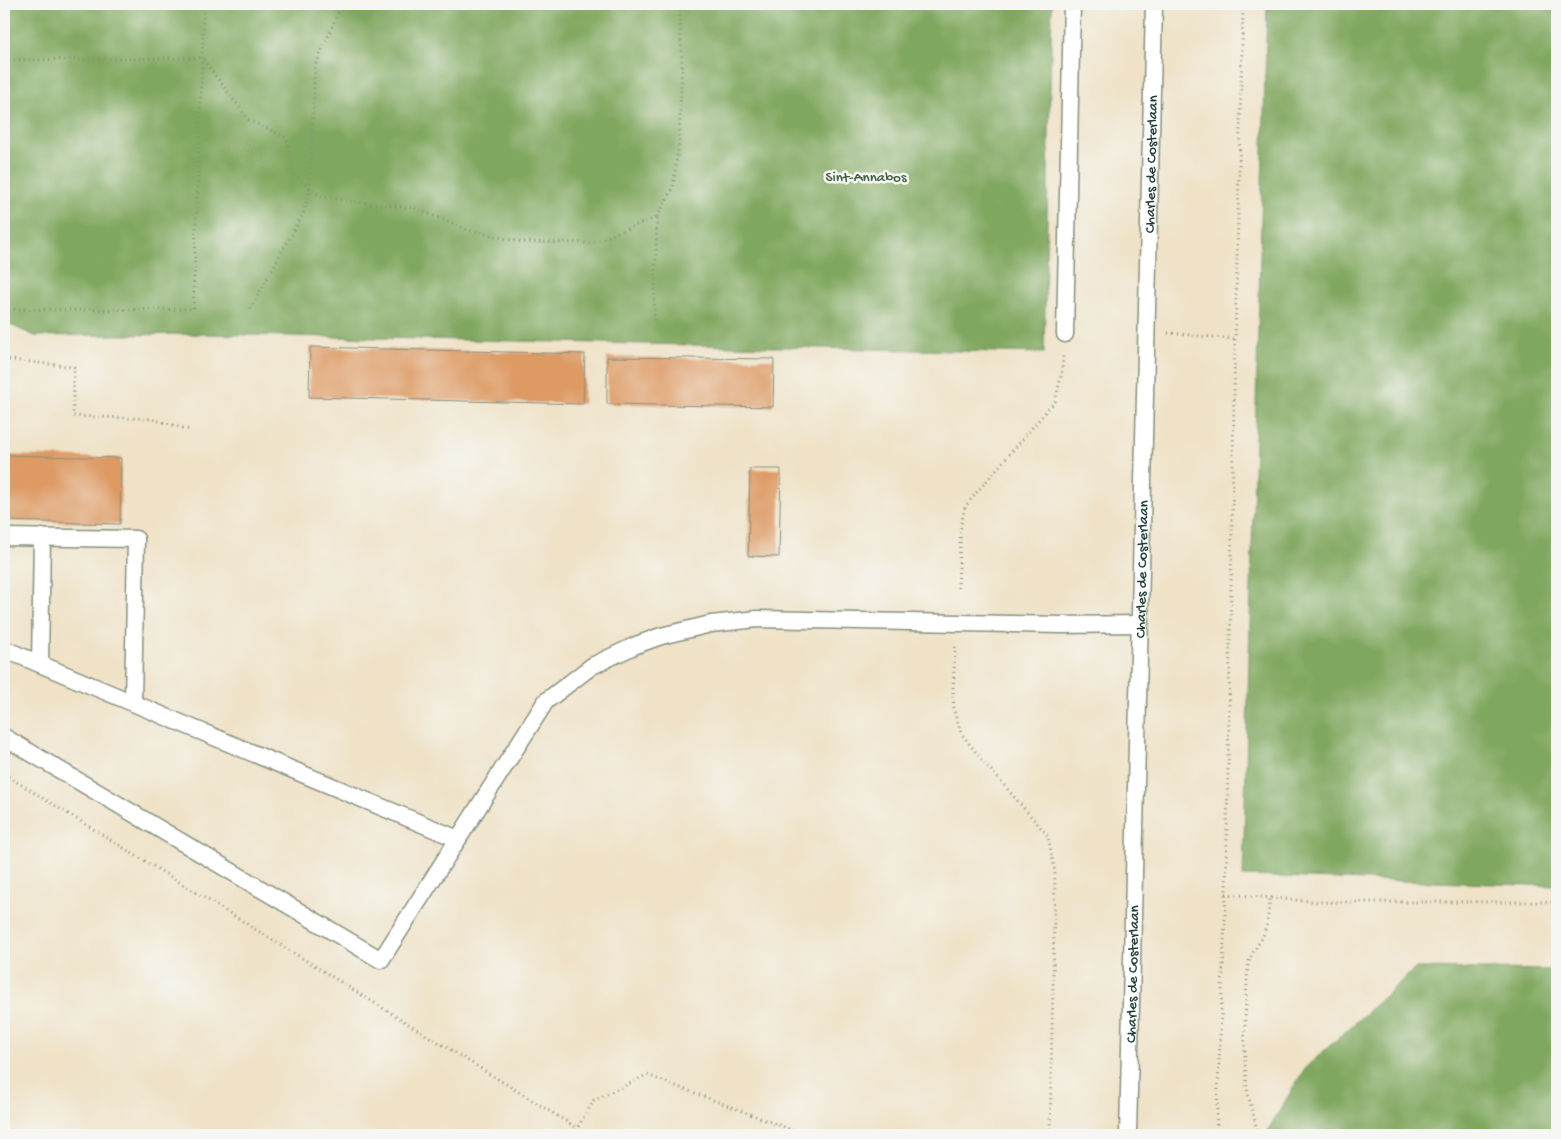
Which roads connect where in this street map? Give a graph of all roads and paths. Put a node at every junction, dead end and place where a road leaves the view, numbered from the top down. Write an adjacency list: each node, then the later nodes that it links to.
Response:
1 (204, 4): 7 (path)
2 (342, 4): 9 (path)
3 (679, 4): 10 (path)
4 (1072, 4): 15 (lane)
5 (1154, 4): 14 (lane, Charles de Costerlaan)
6 (1242, 4): 16 (path)
7 (202, 58): 8 (path); 9 (path); 11 (path)
8 (4, 60)
9 (310, 187): 10 (path); 12 (path)
10 (657, 217): 13 (path)
11 (4, 309)
12 (250, 309)
13 (654, 322)
14 (1148, 331): 16 (path); 23 (lane, Charles de Costerlaan)
15 (1065, 334)
16 (1235, 339): 31 (path)
17 (4, 359): 19 (path)
18 (1062, 373): 22 (path)
19 (190, 430)
20 (4, 536): 21 (lane)
21 (42, 537): 26 (lane); 27 (lane)
22 (958, 588)
23 (1140, 624): 30 (lane); 38 (lane, Charles de Costerlaan)
24 (955, 647): 37 (path)
25 (4, 649): 26 (lane)
26 (40, 664): 27 (lane)
27 (133, 703): 30 (lane)
28 (4, 737): 30 (lane)
29 (4, 774): 34 (path)
30 (458, 839)
31 (1226, 894): 32 (path); 39 (path)
32 (1270, 898): 33 (path); 40 (path)
33 (1557, 902)
34 (577, 1128): 35 (path); 36 (path)
35 (573, 1135)
36 (805, 1135)
37 (1050, 1135)
38 (1128, 1135)
39 (1216, 1135)
40 (1257, 1135)

